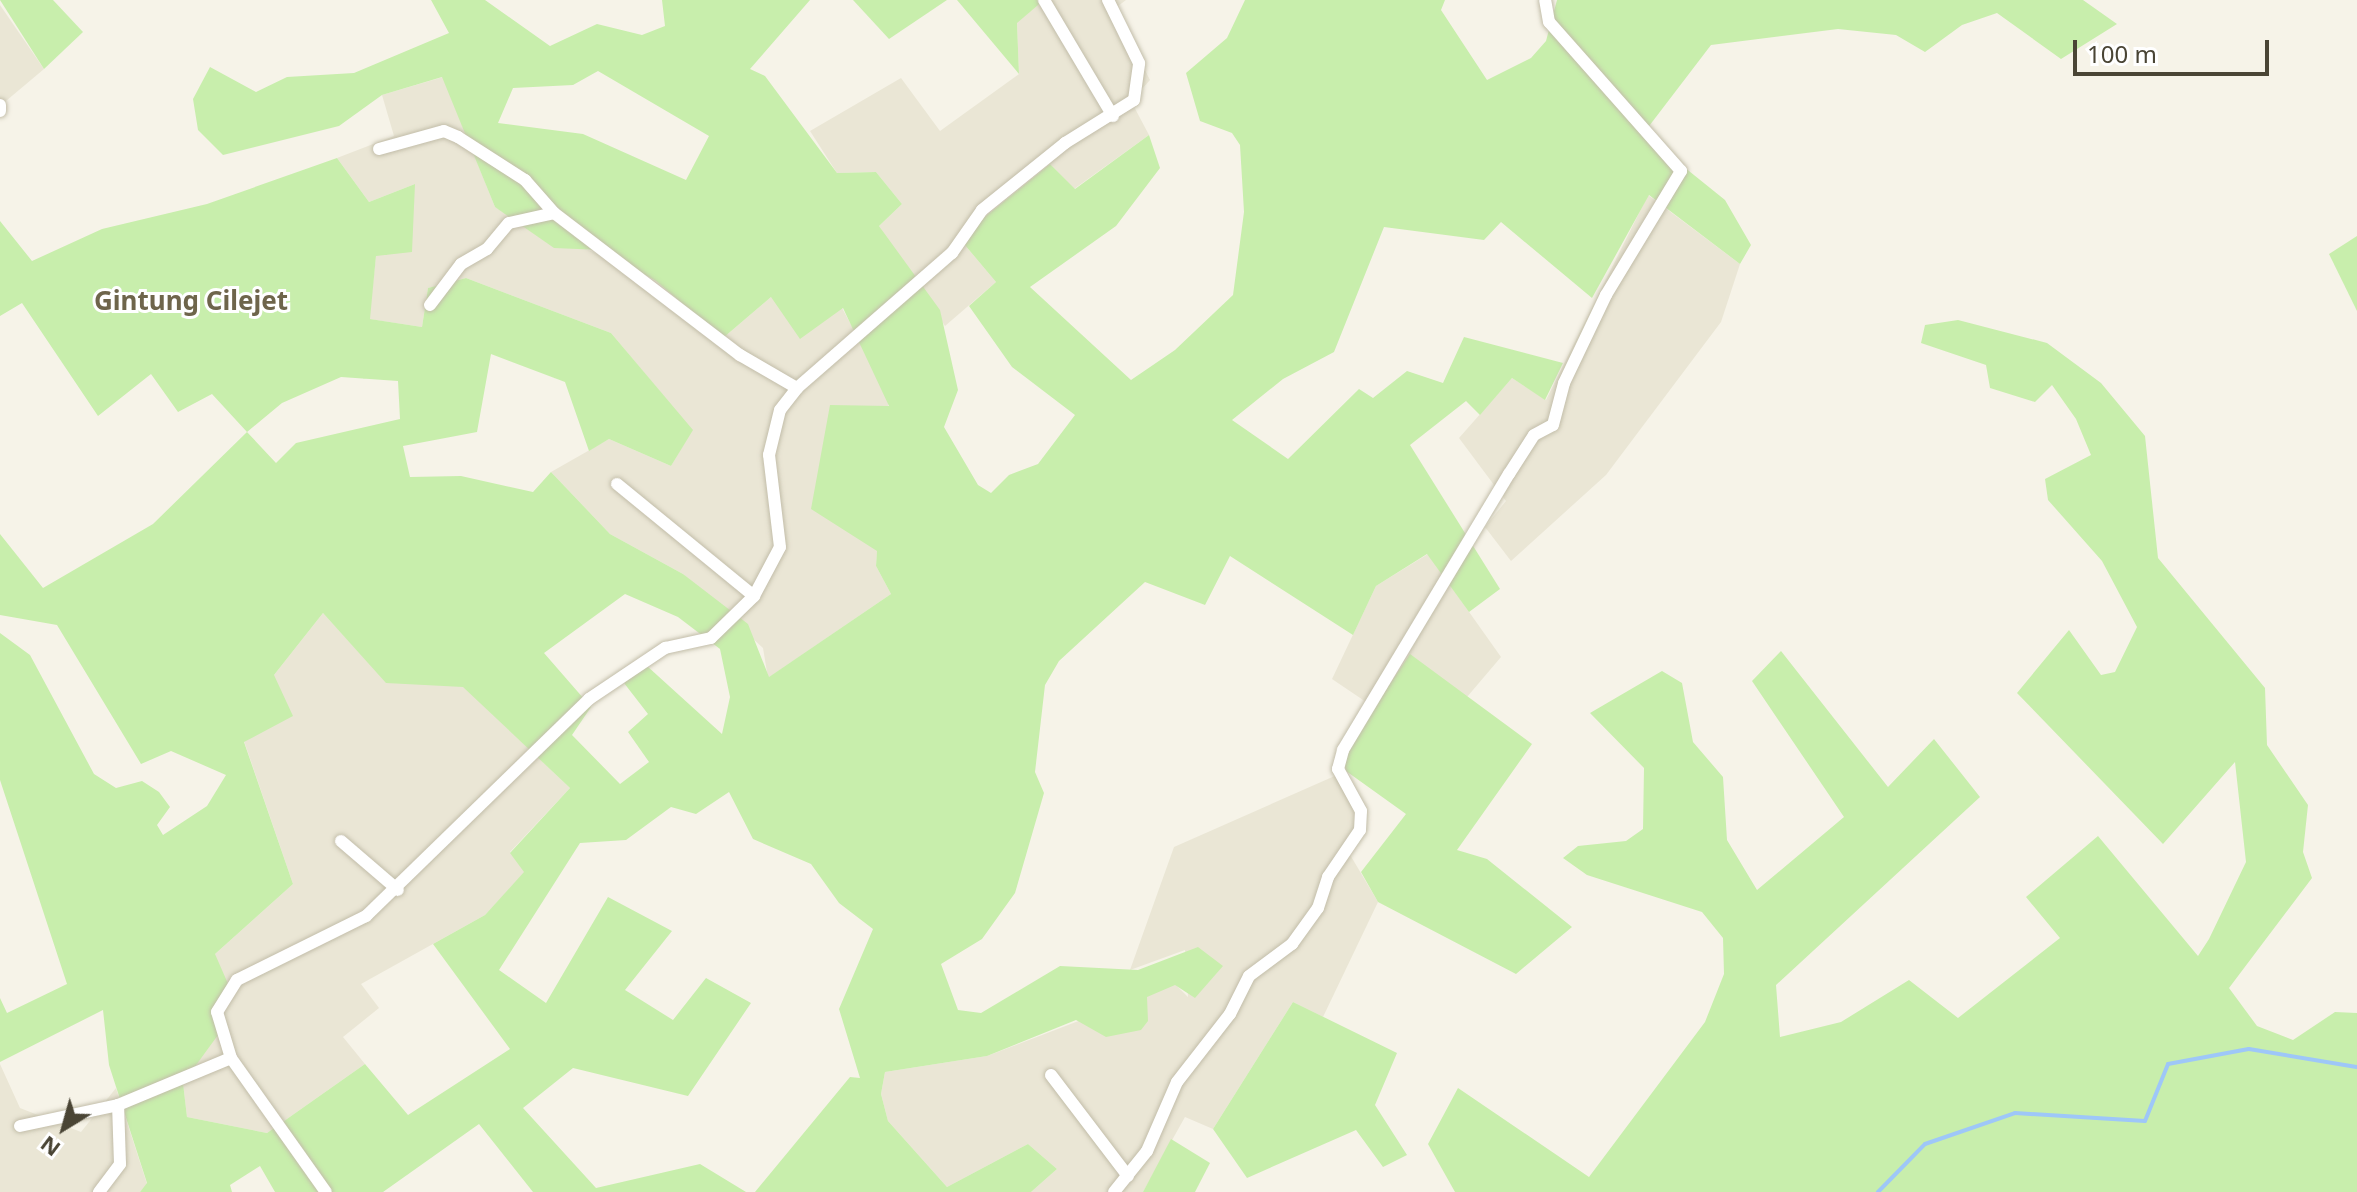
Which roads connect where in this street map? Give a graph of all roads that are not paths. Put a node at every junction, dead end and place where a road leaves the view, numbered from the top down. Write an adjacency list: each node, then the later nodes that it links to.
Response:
1 (1044, 0): 4 (street)
2 (1108, 0): 4 (street)
3 (1545, 0): 17 (street)
4 (1113, 116): 8 (street)
5 (379, 149): 6 (street)
6 (554, 213): 7 (street); 8 (street)
7 (430, 305)
8 (797, 388): 10 (street)
9 (617, 484): 10 (street)
10 (754, 596): 12 (street)
11 (341, 841): 12 (street)
12 (398, 890): 13 (street)
13 (231, 1058): 15 (street); 19 (street)
14 (1051, 1075): 17 (street)
15 (118, 1105): 16 (street); 18 (street)
16 (20, 1126)
17 (1128, 1176): 20 (street)
18 (99, 1192)
19 (326, 1192)
20 (1114, 1192)

